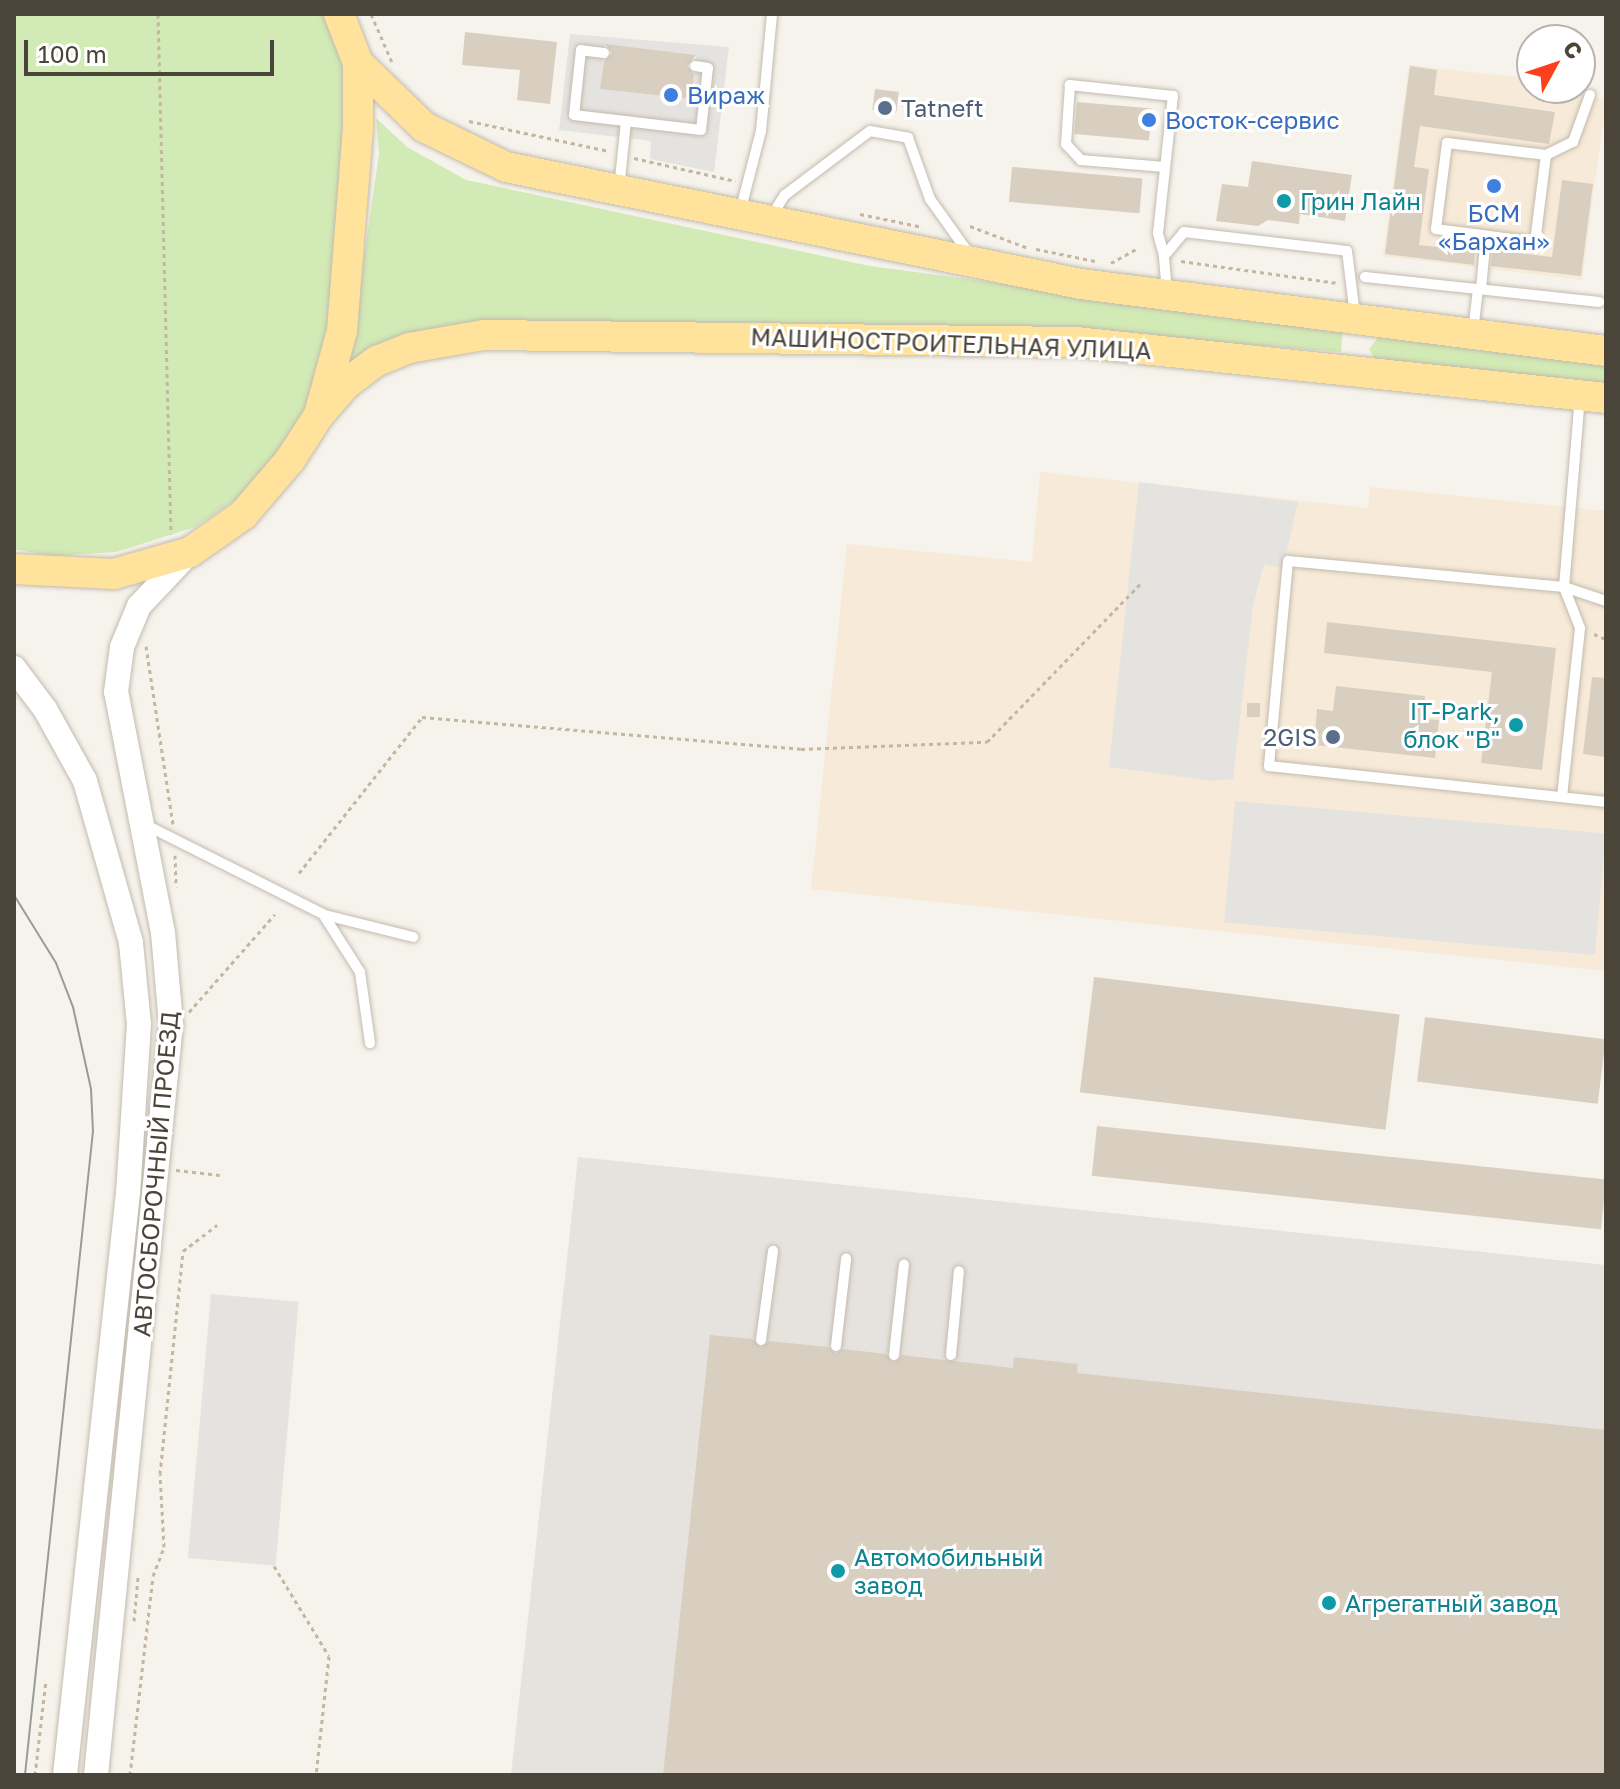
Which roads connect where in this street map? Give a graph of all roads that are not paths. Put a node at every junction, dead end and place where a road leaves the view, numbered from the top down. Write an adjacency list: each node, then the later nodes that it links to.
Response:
1 (339, 14): 4 (main road)
2 (772, 14): 11 (lane)
3 (604, 53): 7 (lane)
4 (358, 63): 10 (main road); 26 (main road)
5 (695, 66): 7 (lane)
6 (1587, 104): 8 (lane)
7 (626, 121): 10 (lane)
8 (1546, 155): 13 (lane); 13 (lane)
9 (1165, 167): 9 (lane); 14 (lane)
10 (619, 191): 11 (main road)
11 (738, 217): 12 (main road)
12 (767, 224): 15 (main road); 15 (lane)
13 (1486, 236): 17 (lane)
14 (1164, 256): 18 (lane); 20 (lane)
15 (978, 267): 18 (main road)
16 (1365, 277): 17 (lane)
17 (1479, 289): 19 (lane); 22 (lane)
18 (1167, 294): 20 (main road)
19 (1599, 302)
20 (1356, 319): 21 (main road)
21 (1387, 320): 22 (main road); 24 (main road)
22 (1472, 334): 23 (main road)
23 (1606, 351)
24 (1380, 370): 25 (main road, МАШИНОСТРОИТЕЛЬНАЯ УЛИЦА); 26 (main road, МАШИНОСТРОИТЕЛЬНАЯ УЛИЦА)
25 (1593, 397): 29 (lane)
26 (319, 415): 27 (main road)
27 (181, 554): 28 (main road); 34 (street, АВТОСБОРОЧНЫЙ ПРОЕЗД)
28 (14, 569)
29 (1564, 587): 30 (lane); 32 (lane); 32 (lane)
30 (1606, 601)
31 (14, 668): 46 (street, АВТОСБОРОЧНЫЙ ПРОЕЗД)
32 (1562, 797): 33 (lane)
33 (1606, 802)
34 (141, 822): 35 (lane); 47 (street, АВТОСБОРОЧНЫЙ ПРОЕЗД)
35 (323, 914): 36 (lane); 37 (lane)
36 (413, 937)
37 (370, 1043)
38 (773, 1251): 42 (lane)
39 (846, 1259): 43 (lane)
40 (904, 1265): 44 (lane)
41 (959, 1271): 45 (lane)
42 (761, 1340)
43 (836, 1346)
44 (894, 1355)
45 (951, 1355)
46 (65, 1775)
47 (96, 1775)

